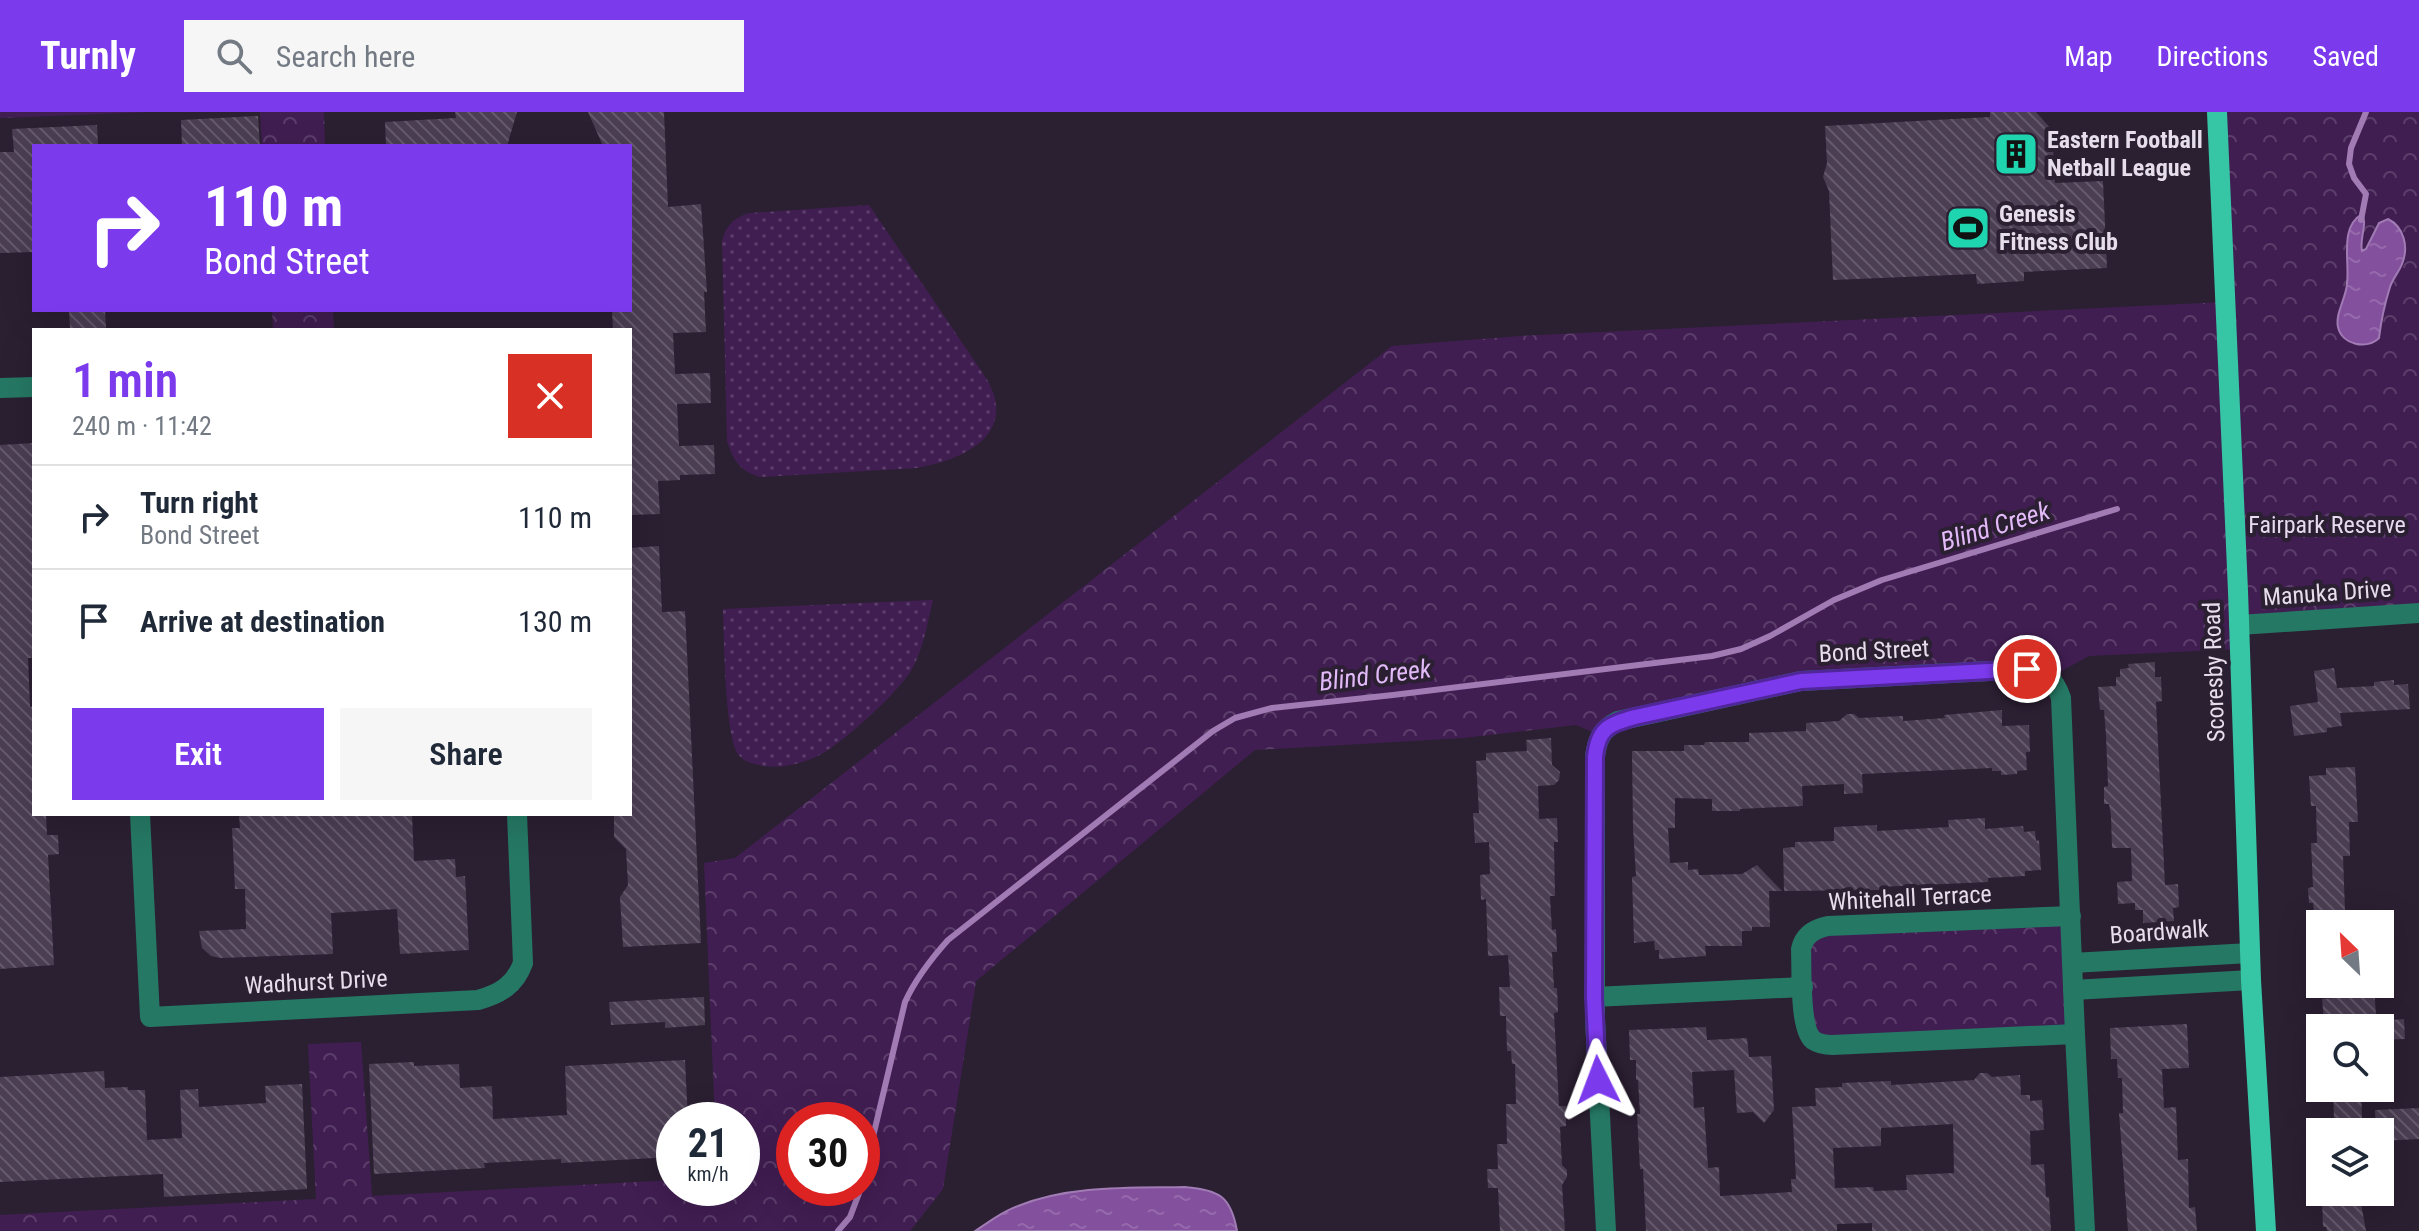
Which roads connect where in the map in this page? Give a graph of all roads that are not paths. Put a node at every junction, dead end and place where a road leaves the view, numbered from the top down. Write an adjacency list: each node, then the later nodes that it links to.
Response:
1 (2217, 112): 5 (main road, Scoresby Road)
2 (32, 387): 3 (street)
3 (0, 388)
4 (2419, 613): 5 (street, Manuka Drive)
5 (2239, 625): 9 (main road, Scoresby Road)
6 (140, 816): 7 (street, Wadhurst Drive)
7 (517, 816)
8 (2071, 916): 10 (street, Bond Street); 12 (street, Whitehall Terrace); 14 (street, Bond Street)
9 (2250, 953): 10 (street, Boardwalk); 11 (main road, Scoresby Road)
10 (2072, 963): 13 (street, Bond Street)
11 (2251, 980): 13 (street); 18 (main road, Scoresby Road)
12 (1803, 987): 14 (street); 15 (street, Whitehall Terrace)
13 (2073, 990): 15 (street, Bond Street)
14 (1594, 997): 16 (street, Bond Street)
15 (2075, 1034): 17 (street, Bond Street)
16 (1606, 1231)
17 (2085, 1231)
18 (2266, 1231)

